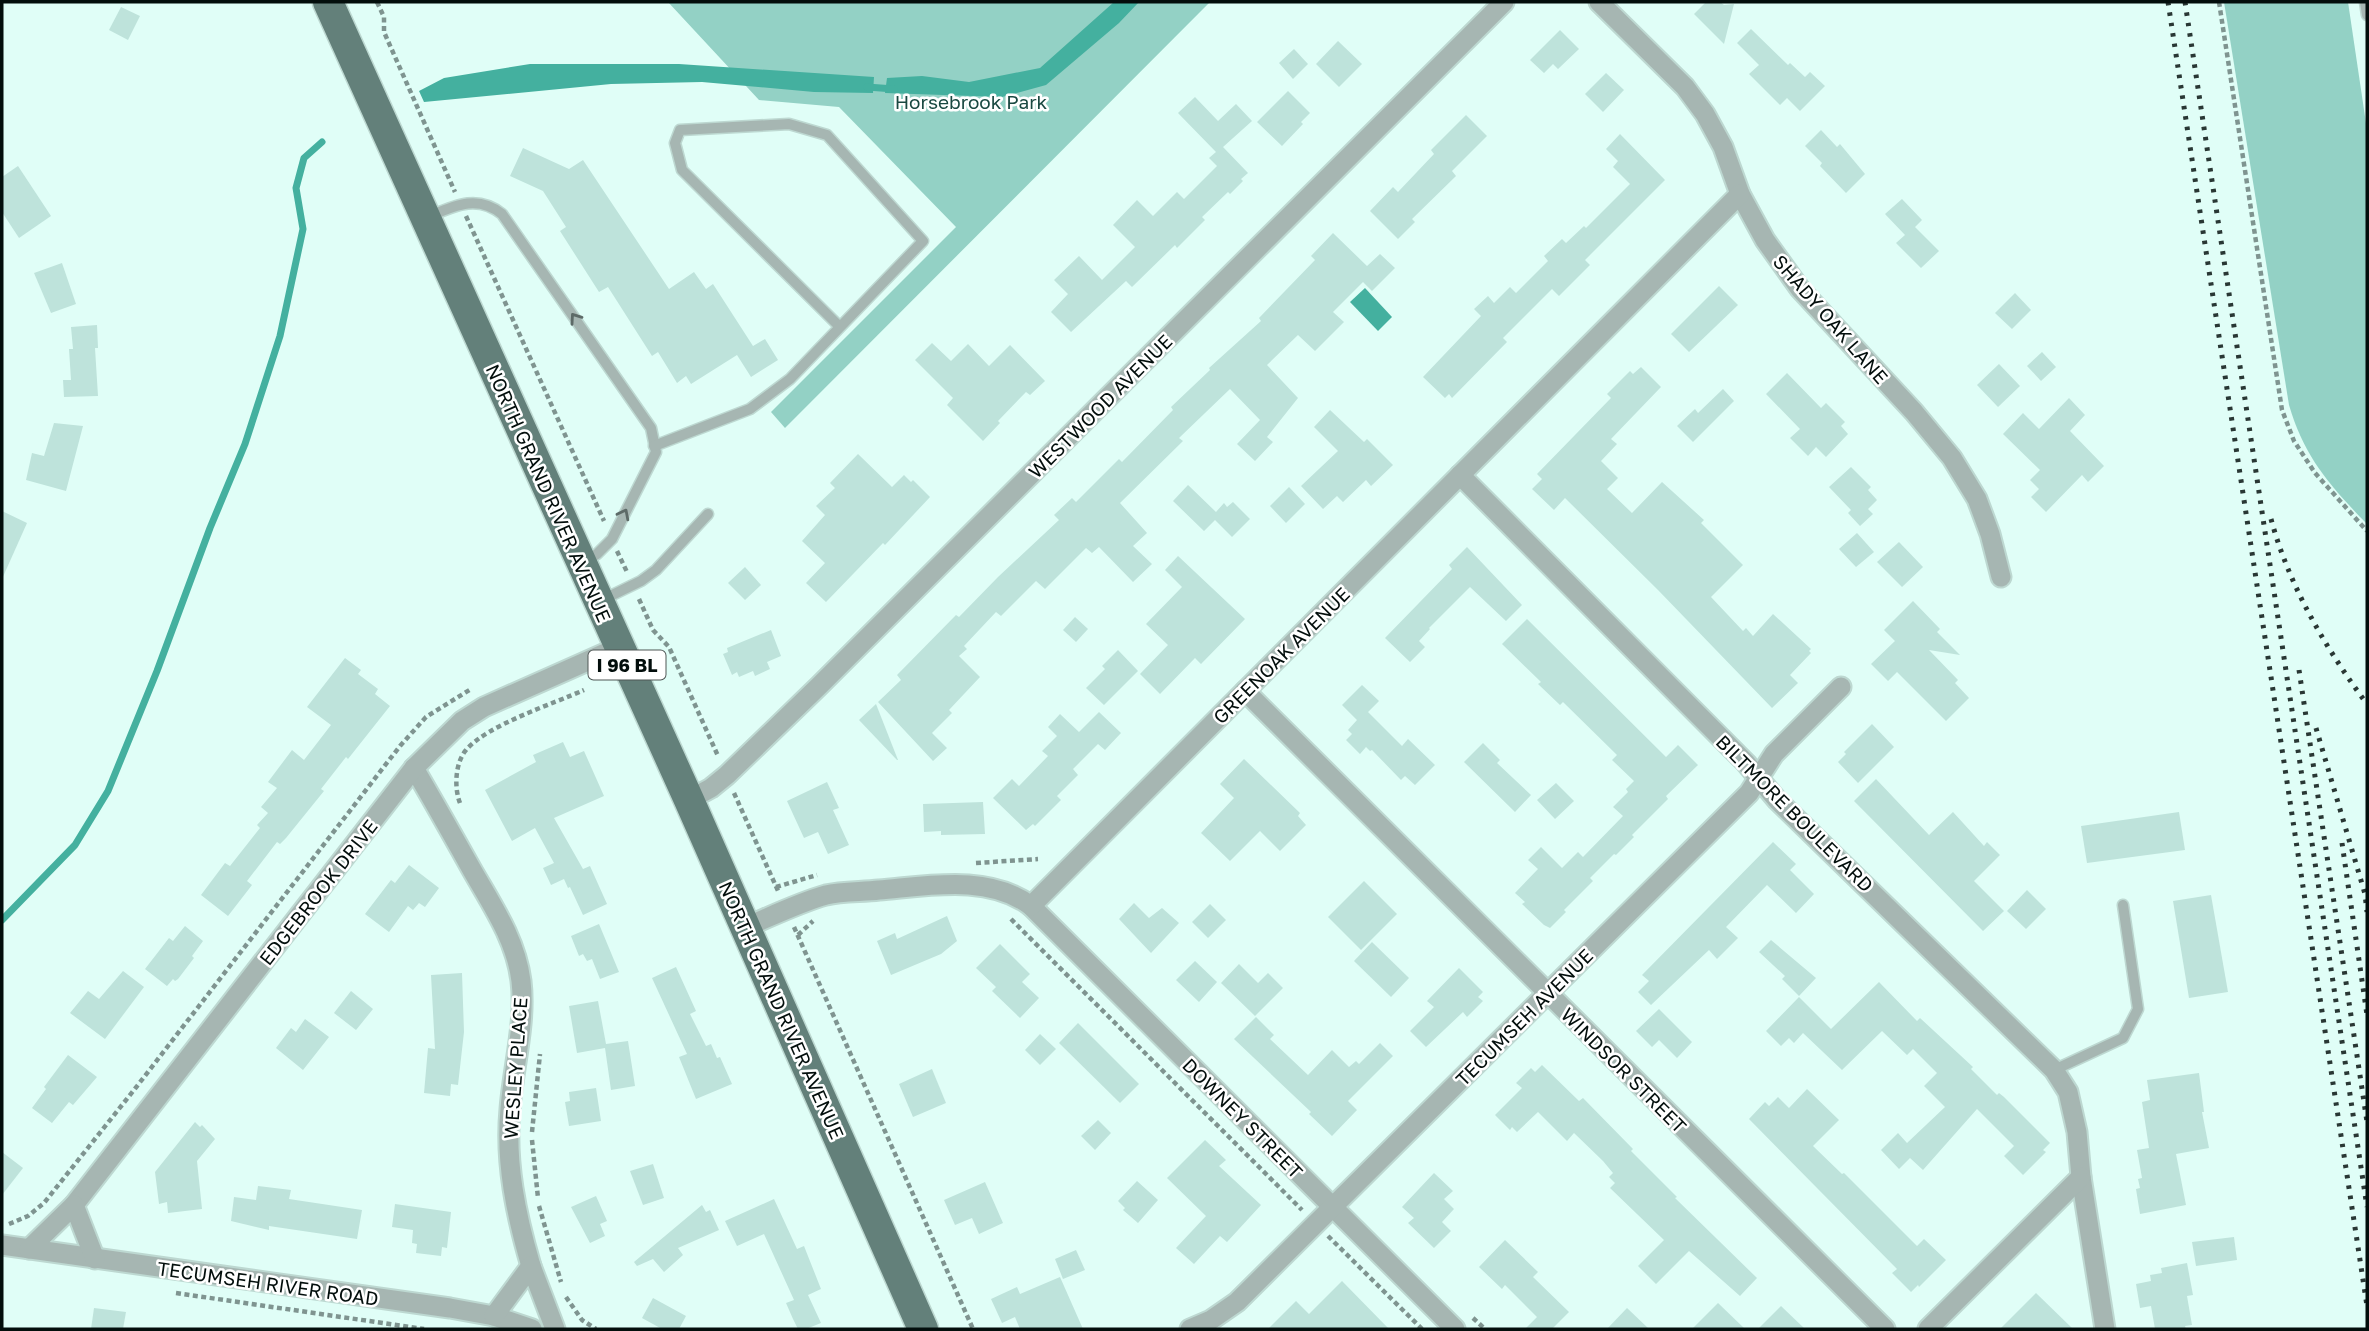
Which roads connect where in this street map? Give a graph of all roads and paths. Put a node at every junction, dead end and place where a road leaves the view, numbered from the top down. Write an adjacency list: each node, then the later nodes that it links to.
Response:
1 (328, 2): 10 (main road, NORTH GRAND RIVER AVENUE / I 96 BL)
2 (377, 2): 9 (path)
3 (1504, 2): 25 (street, WESTWOOD AVENUE)
4 (1599, 2): 8 (street, SHADY OAK LANE)
5 (2219, 2): 15 (path)
6 (2365, 2): 7 (lane)
7 (2367, 15)
8 (1740, 194): 13 (street, GREENOAK AVENUE); 18 (street, SHADY OAK LANE)
9 (460, 204): 10 (lane); 12 (lane, one-way to 9); 16 (path)
10 (425, 219): 17 (main road, NORTH GRAND RIVER AVENUE / I 96 BL)
11 (840, 327): 11 (lane); 12 (lane)
12 (654, 446): 16 (lane, one-way to 12)
13 (1460, 475): 23 (street, GREENOAK AVENUE); 26 (street, BILTMORE BOULEVARD)
14 (708, 514): 19 (lane)
15 (2367, 530)
16 (612, 539): 17 (lane); 19 (path)
17 (581, 564): 20 (main road, NORTH GRAND RIVER AVENUE / I 96 BL)
18 (2001, 577)
19 (633, 585): 20 (lane); 25 (path)
20 (598, 602): 21 (main road, NORTH GRAND RIVER AVENUE / I 96 BL)
21 (619, 648): 24 (street, EDGEBROOK DRIVE); 27 (main road, NORTH GRAND RIVER AVENUE / I 96 BL)
22 (1841, 687): 26 (street, TECUMSEH AVENUE)
23 (1245, 691): 29 (street, GREENOAK AVENUE); 35 (street, WINDSOR STREET)
24 (414, 768): 38 (street, EDGEBROOK DRIVE); 44 (street, WESLEY PLACE)
25 (727, 775): 27 (street, WESTWOOD AVENUE); 30 (path)
26 (1759, 777): 35 (street, TECUMSEH AVENUE); 36 (street, BILTMORE BOULEVARD)
27 (688, 800): 33 (main road, NORTH GRAND RIVER AVENUE / I 96 BL)
28 (2123, 905): 36 (lane)
29 (1031, 906): 30 (street); 39 (street, DOWNEY STREET)
30 (786, 909): 33 (street); 34 (path)
31 (1008, 916): 40 (path)
32 (814, 920): 34 (path)
33 (746, 927): 50 (main road, NORTH GRAND RIVER AVENUE / I 96 BL)
34 (798, 935): 51 (path)
35 (1547, 994): 39 (street, TECUMSEH AVENUE); 55 (street, WINDSOR STREET)
36 (2054, 1070): 37 (street, BILTMORE BOULEVARD)
37 (2081, 1177): 56 (street); 57 (street, BILTMORE BOULEVARD)
38 (74, 1205): 42 (street, EDGEBROOK DRIVE); 43 (street)
39 (1332, 1206): 40 (street, TECUMSEH AVENUE); 54 (street, DOWNEY STREET)
40 (1315, 1223): 52 (street, TECUMSEH AVENUE); 53 (path)
41 (2, 1245): 42 (street, TECUMSEH RIVER ROAD)
42 (29, 1249): 43 (street, TECUMSEH RIVER ROAD)
43 (94, 1259): 46 (street, TECUMSEH RIVER ROAD)
44 (531, 1266): 46 (street); 49 (street, WESLEY PLACE)
45 (165, 1291): 47 (path)
46 (494, 1316): 48 (street, TECUMSEH RIVER ROAD)
47 (424, 1329)
48 (532, 1329)
49 (555, 1329)
50 (923, 1329)
51 (972, 1329)
52 (1191, 1329)
53 (1422, 1329)
54 (1455, 1329)
55 (1885, 1329)
56 (1928, 1329)
57 (2105, 1329)

